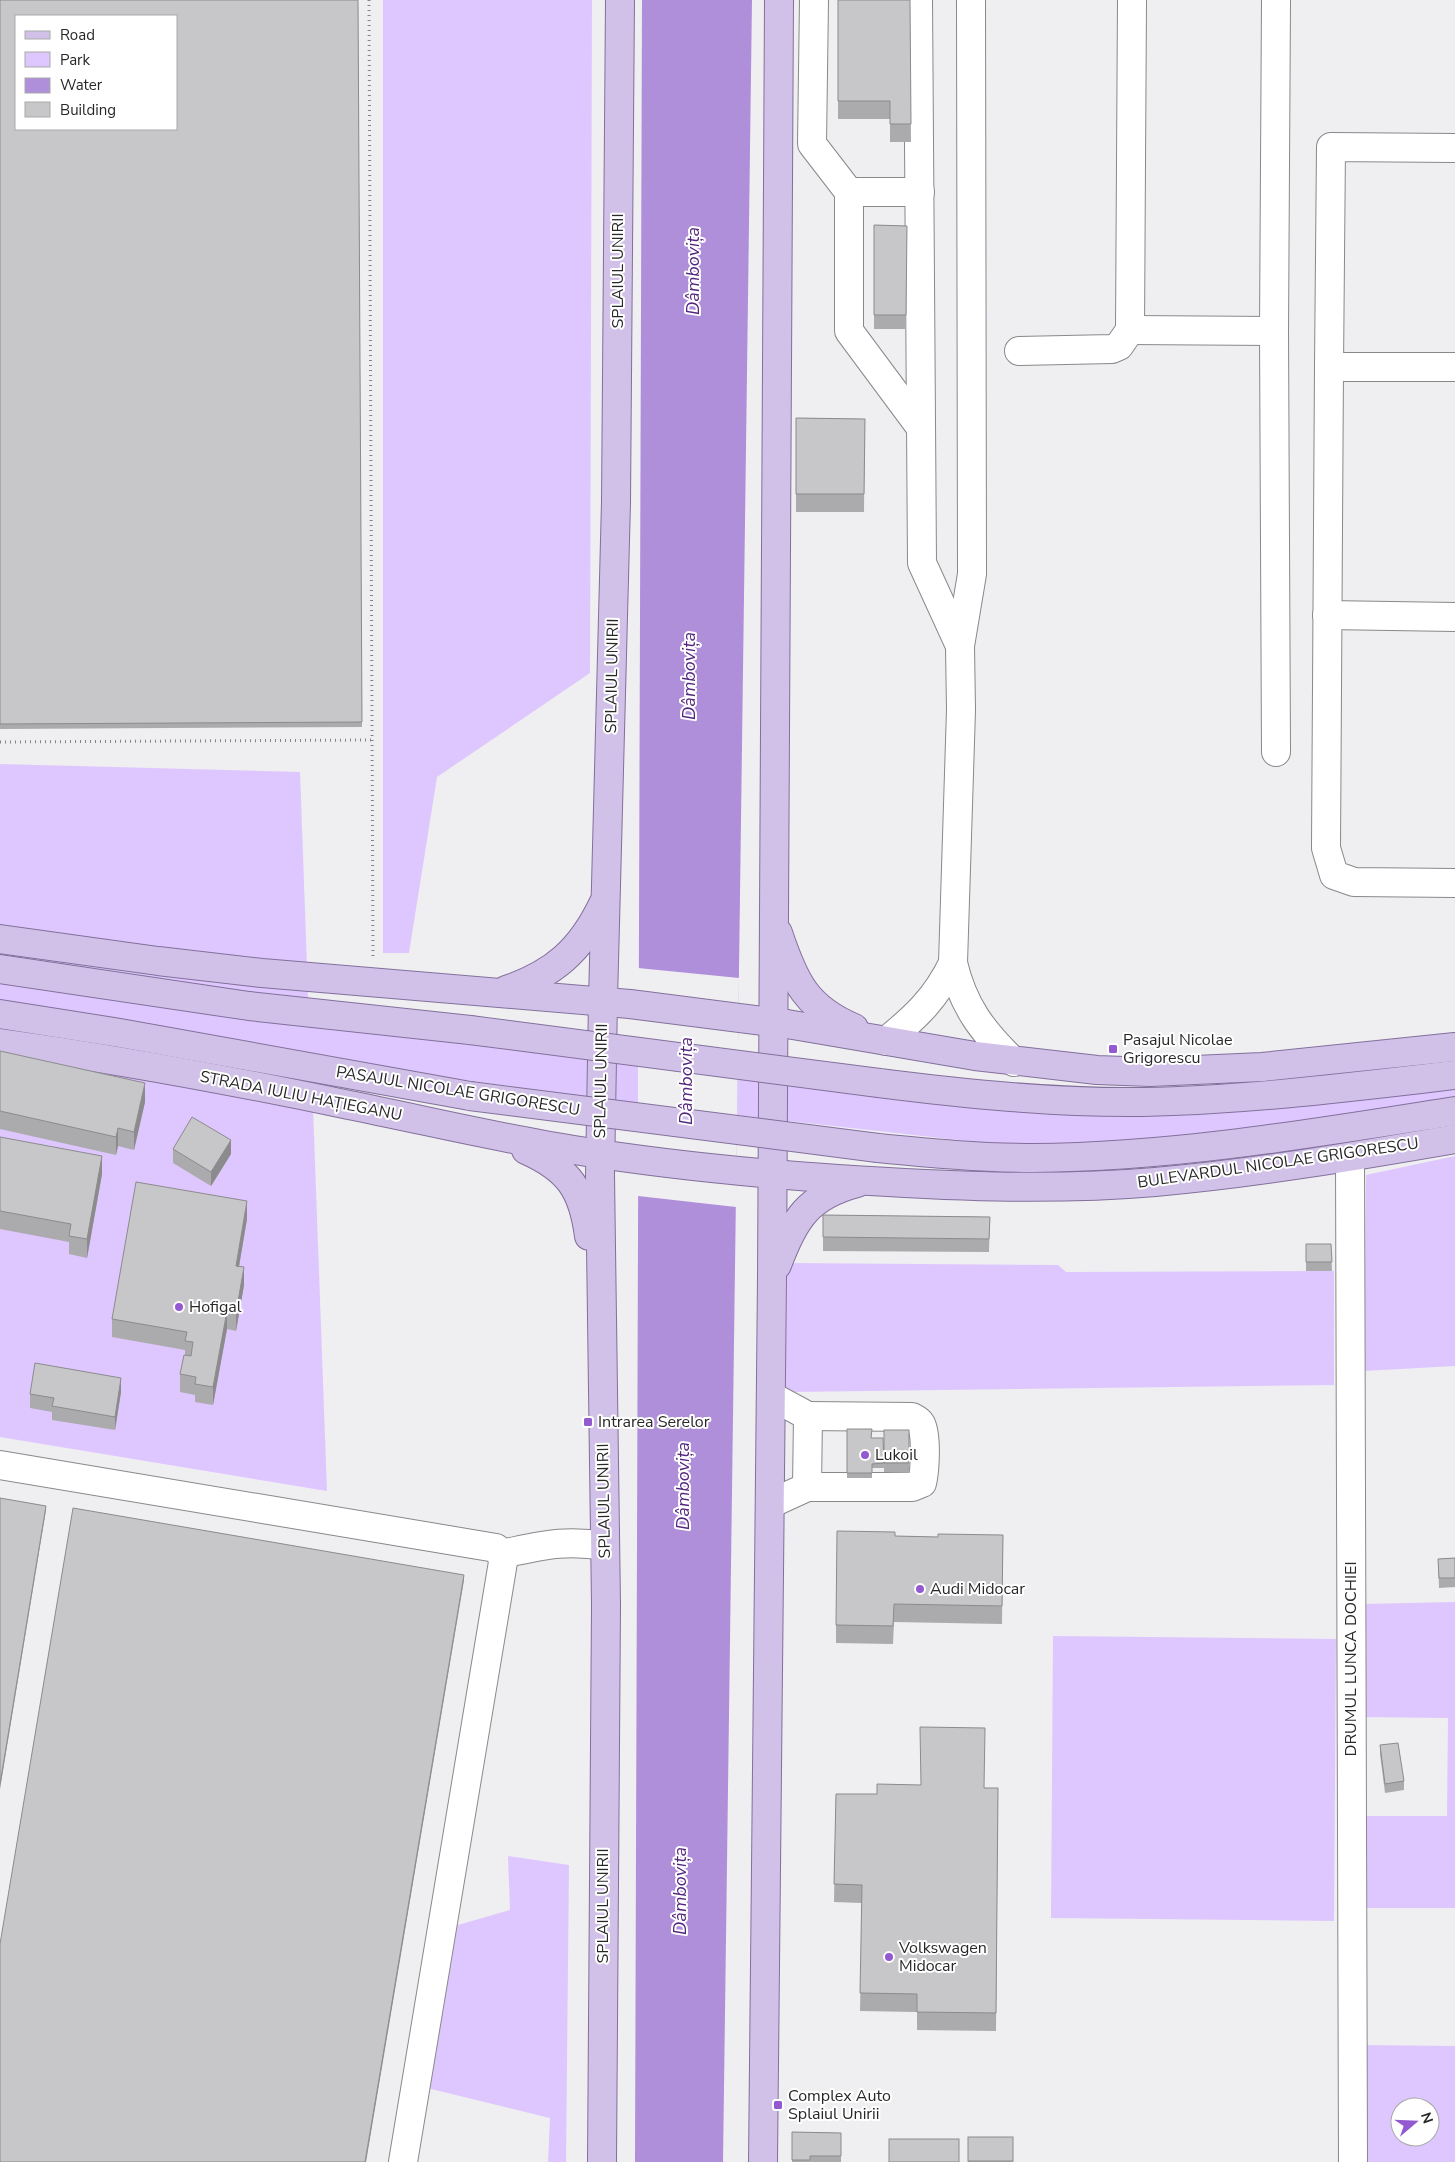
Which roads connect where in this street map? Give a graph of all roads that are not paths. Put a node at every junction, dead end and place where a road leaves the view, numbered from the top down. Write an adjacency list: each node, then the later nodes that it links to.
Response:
1 (620, 0): 22 (main road, SPLAIUL UNIRII)
2 (779, 0): 23 (main road)
3 (814, 0): 9 (street)
4 (918, 0): 10 (street)
5 (971, 0): 19 (street)
6 (1132, 0): 11 (street)
7 (1276, 0): 12 (street)
8 (1455, 148): 14 (street)
9 (850, 192): 10 (street); 16 (street)
10 (920, 192): 16 (street)
11 (1130, 330): 12 (street); 13 (street)
12 (1274, 331): 20 (street)
13 (1020, 351)
14 (1329, 366): 15 (street); 17 (street)
15 (1455, 367)
16 (921, 428): 19 (street)
17 (1327, 616): 18 (street); 21 (street)
18 (1455, 617)
19 (960, 646): 25 (street)
20 (1276, 752)
21 (1455, 883)
22 (606, 898): 27 (main road); 28 (main road, SPLAIUL UNIRII)
23 (773, 918): 30 (main road); 31 (main road)
24 (0, 939): 27 (main road)
25 (953, 963): 31 (street); 34 (street)
26 (0, 969): 35 (main road, bridge)
27 (500, 992): 28 (main road)
28 (602, 1000): 30 (main road); 39 (main road, SPLAIUL UNIRII)
29 (0, 1014): 36 (main road, PASAJUL NICOLAE GRIGORESCU, bridge)
30 (773, 1022): 31 (main road); 41 (main road)
31 (886, 1041): 34 (main road)
32 (0, 1043): 37 (main road, STRADA IULIU HAȚIEGANU)
33 (1455, 1047): 34 (main road)
34 (1014, 1062)
35 (1455, 1075)
36 (1455, 1111)
37 (500, 1138): 39 (main road, STRADA IULIU HAȚIEGANU); 44 (main road)
38 (1455, 1139): 40 (main road, BULEVARDUL NICOLAE GRIGORESCU)
39 (600, 1154): 41 (main road, STRADA IULIU HAȚIEGANU); 44 (main road, SPLAIUL UNIRII)
40 (1350, 1157): 42 (main road, BULEVARDUL NICOLAE GRIGORESCU); 55 (street, DRUMUL LUNCA DOCHIEI)
41 (771, 1174): 42 (main road, BULEVARDUL NICOLAE GRIGORESCU); 43 (main road)
42 (865, 1181): 43 (main road)
43 (772, 1278): 45 (main road)
44 (600, 1302): 50 (main road, SPLAIUL UNIRII)
45 (771, 1396): 46 (street); 49 (main road)
46 (808, 1416): 48 (street); 48 (street)
47 (0, 1465): 51 (street)
48 (807, 1487): 49 (street)
49 (770, 1504): 54 (main road)
50 (605, 1546): 51 (street); 53 (main road, SPLAIUL UNIRII)
51 (502, 1554): 52 (street)
52 (403, 2162)
53 (602, 2162)
54 (763, 2162)
55 (1353, 2162)

